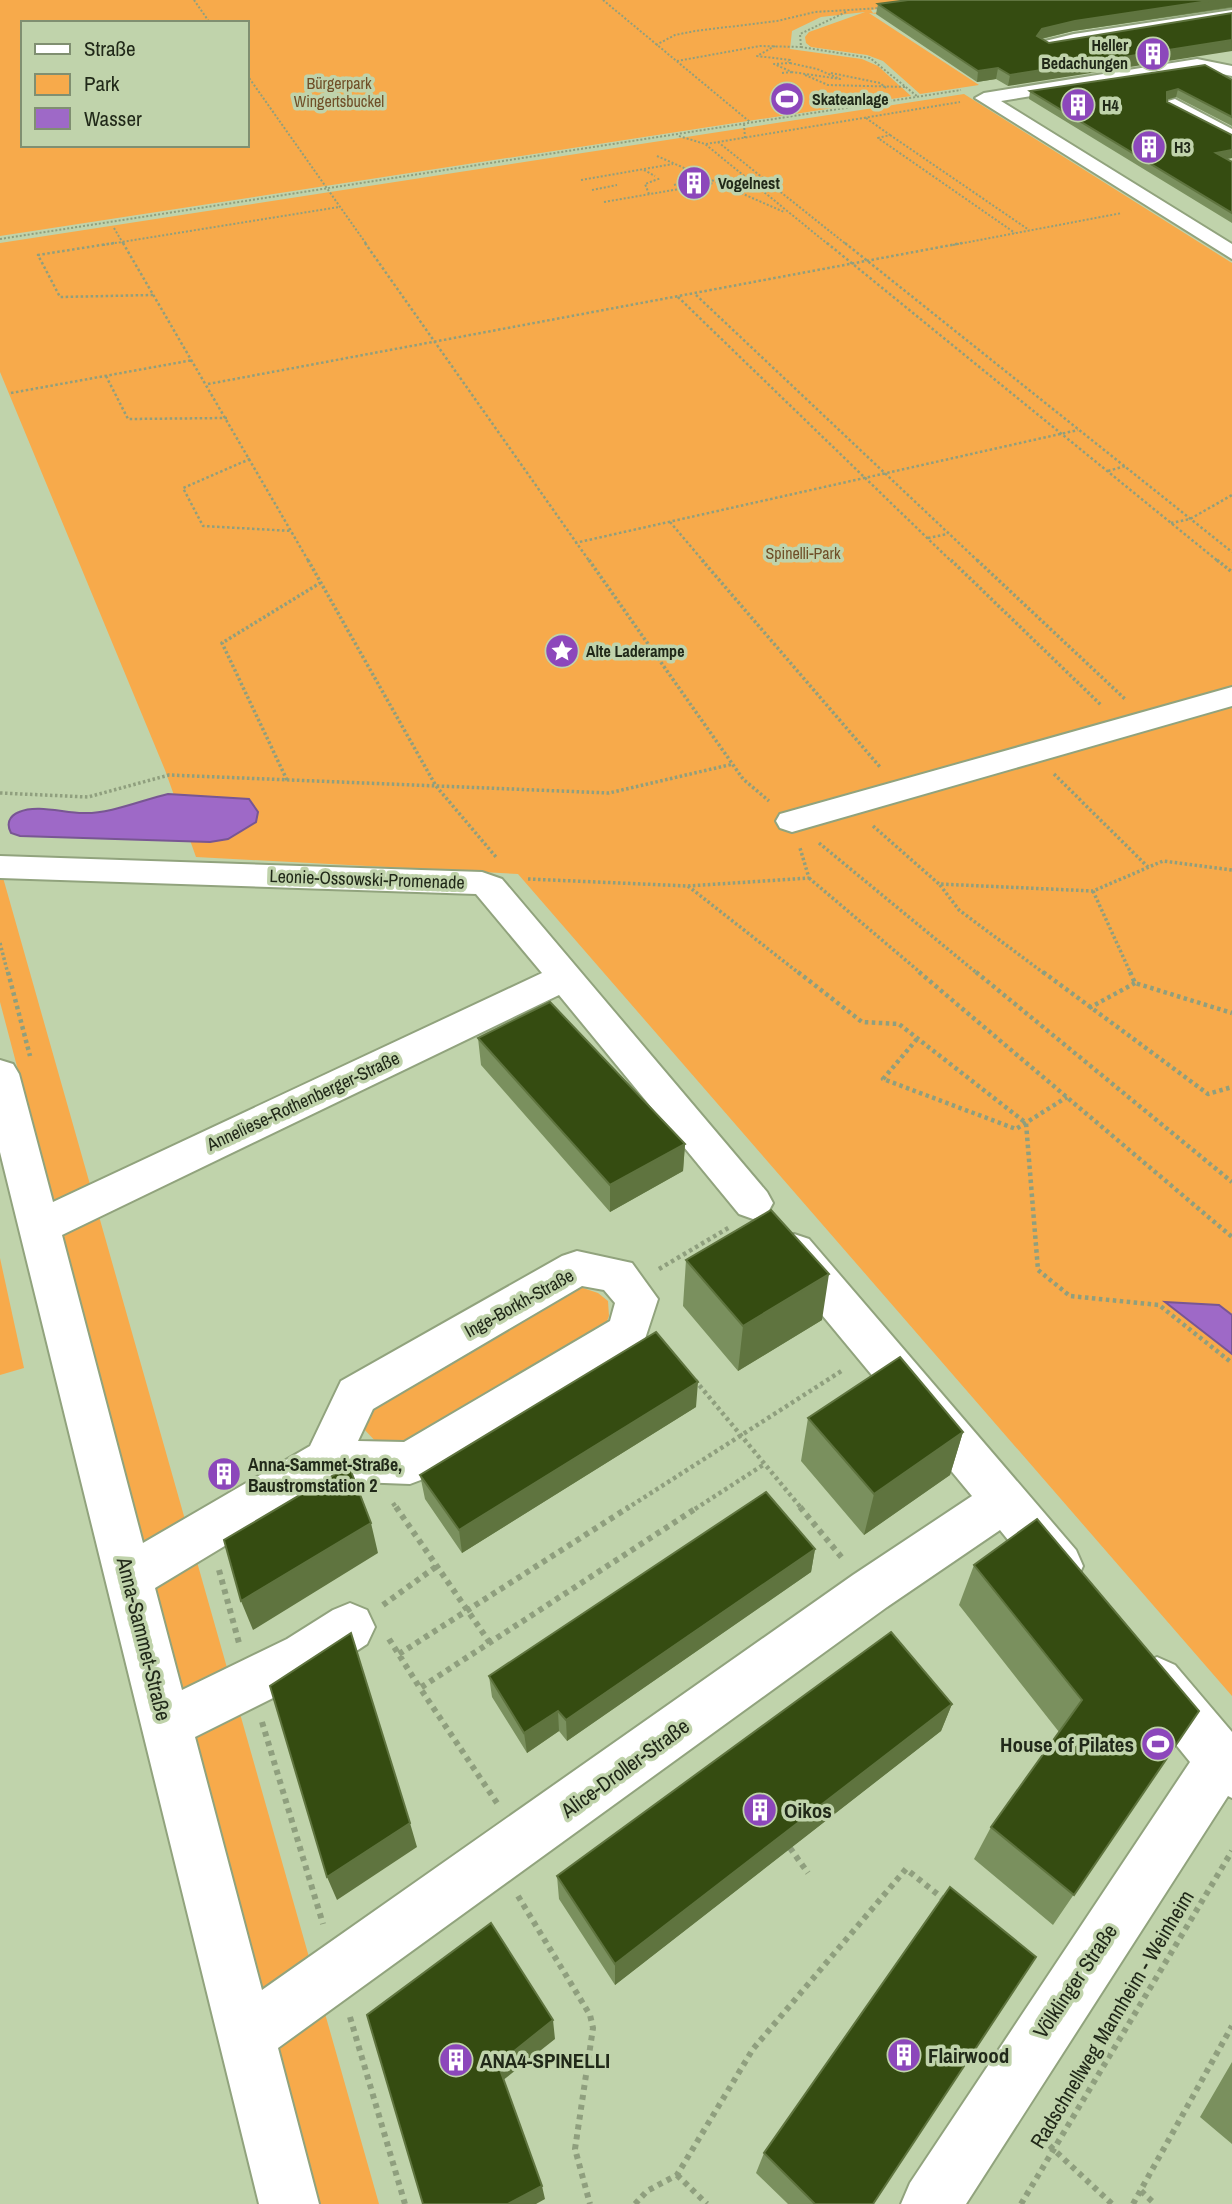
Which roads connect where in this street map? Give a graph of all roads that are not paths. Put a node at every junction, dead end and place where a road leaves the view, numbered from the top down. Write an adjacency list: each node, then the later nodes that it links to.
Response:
1 (1232, 15): 2 (street)
2 (1047, 46)
3 (1197, 64): 4 (street); 5 (street); 8 (street)
4 (1232, 71)
5 (1232, 82)
6 (1175, 105): 7 (street)
7 (1232, 137)
8 (1228, 247)
9 (1232, 696): 10 (street)
10 (792, 821)
11 (0, 867): 12 (street, Leonie-Ossowski-Promenade)
12 (567, 976): 14 (street, Anneliese-Rothenberger-Straße); 16 (street, Leonie-Ossowski-Promenade)
13 (0, 1074): 14 (street, Anna-Sammet-Straße)
14 (39, 1227): 17 (street, Anna-Sammet-Straße)
15 (326, 1460): 15 (street, Inge-Borkh-Straße); 17 (street)
16 (1004, 1501): 18 (street, Leonie-Ossowski-Promenade); 23 (street, Alice-Droller-Straße)
17 (128, 1578): 21 (street, Anna-Sammet-Straße)
18 (1091, 1604)
19 (360, 1620): 21 (street)
20 (1126, 1646): 22 (street)
21 (166, 1724): 23 (street, Anna-Sammet-Straße)
22 (1227, 1766): 25 (street, Völklinger Straße)
23 (246, 2036): 24 (street, Anna-Sammet-Straße)
24 (289, 2204)
25 (931, 2204)

